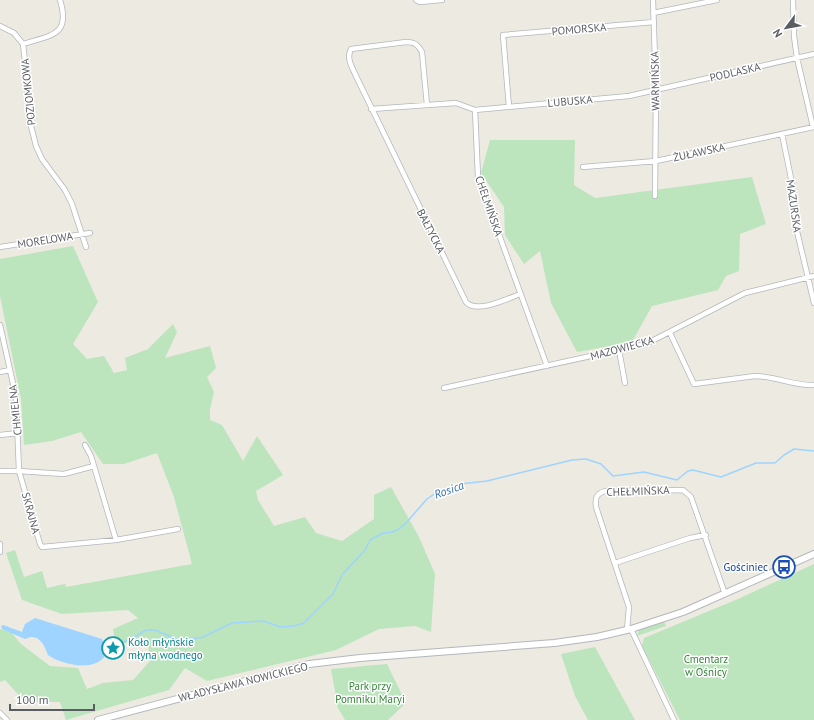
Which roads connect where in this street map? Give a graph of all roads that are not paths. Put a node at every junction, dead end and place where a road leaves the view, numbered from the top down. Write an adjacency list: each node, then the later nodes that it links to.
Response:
1 (60, 0): 10 (street, POZIOMKOWA)
2 (416, 0): 3 (street)
3 (442, 0)
4 (653, 0): 7 (street, WARMIŃSKA)
5 (717, 0): 7 (street)
6 (793, 0): 12 (street)
7 (653, 13): 8 (street, WARMIŃSKA)
8 (654, 22): 13 (street, WARMIŃSKA); 15 (street, POMORSKA)
9 (0, 26): 10 (street, POZIOMKOWA)
10 (23, 44): 24 (street, POZIOMKOWA)
11 (814, 54): 12 (street, PODLASKA)
12 (797, 58): 13 (street, PODLASKA); 18 (street)
13 (656, 90): 15 (street, LUBUSKA); 20 (street, WARMIŃSKA)
14 (427, 105): 16 (street); 16 (street, BAŁTYCKA); 17 (street)
15 (509, 107): 17 (street, LUBUSKA)
16 (371, 109): 29 (street, BAŁTYCKA)
17 (475, 110): 29 (street, CHEŁMIŃSKA)
18 (813, 127): 19 (street, ŻUŁAWSKA)
19 (782, 134): 20 (street, ŻUŁAWSKA); 28 (street, MAZURSKA)
20 (656, 161): 21 (street, ŻUŁAWSKA); 22 (street, WARMIŃSKA)
21 (582, 167)
22 (655, 196)
23 (90, 233): 24 (street, MORELOWA)
24 (82, 234): 25 (street, MORELOWA); 26 (street, POZIOMKOWA)
25 (0, 247)
26 (86, 247)
27 (814, 276): 28 (street, MAZOWIECKA)
28 (807, 278): 30 (street, MAZURSKA); 32 (street, MAZOWIECKA)
29 (520, 294): 34 (street, CHEŁMIŃSKA)
30 (814, 302)
31 (0, 325): 35 (street, CHMIELNA)
32 (670, 333): 33 (street, MAZOWIECKA); 38 (street)
33 (620, 350): 34 (street, MAZOWIECKA); 37 (street)
34 (547, 366): 39 (street, MAZOWIECKA)
35 (10, 370): 36 (street); 40 (street, CHMIELNA)
36 (0, 372)
37 (625, 383)
38 (814, 385)
39 (444, 388)
40 (18, 433): 41 (street); 45 (street, CHMIELNA)
41 (0, 435)
42 (85, 445): 43 (street)
43 (94, 466): 45 (street); 48 (street)
44 (0, 471): 45 (street)
45 (20, 471): 48 (street, SKRAJNA)
46 (178, 529): 48 (street, SKRAJNA)
47 (706, 535): 52 (street); 52 (street, CHEŁMIŃSKA); 53 (street, CHEŁMIŃSKA)
48 (116, 540)
49 (0, 544): 50 (street)
50 (0, 552)
51 (814, 554): 53 (street)
52 (615, 563): 54 (street, CHEŁMIŃSKA)
53 (725, 594): 54 (street)
54 (629, 630): 57 (street, WŁADYSŁAWA NOWICKIEGO); 58 (street)
55 (0, 713): 56 (street)
56 (7, 720)
57 (98, 720)
58 (674, 720)

